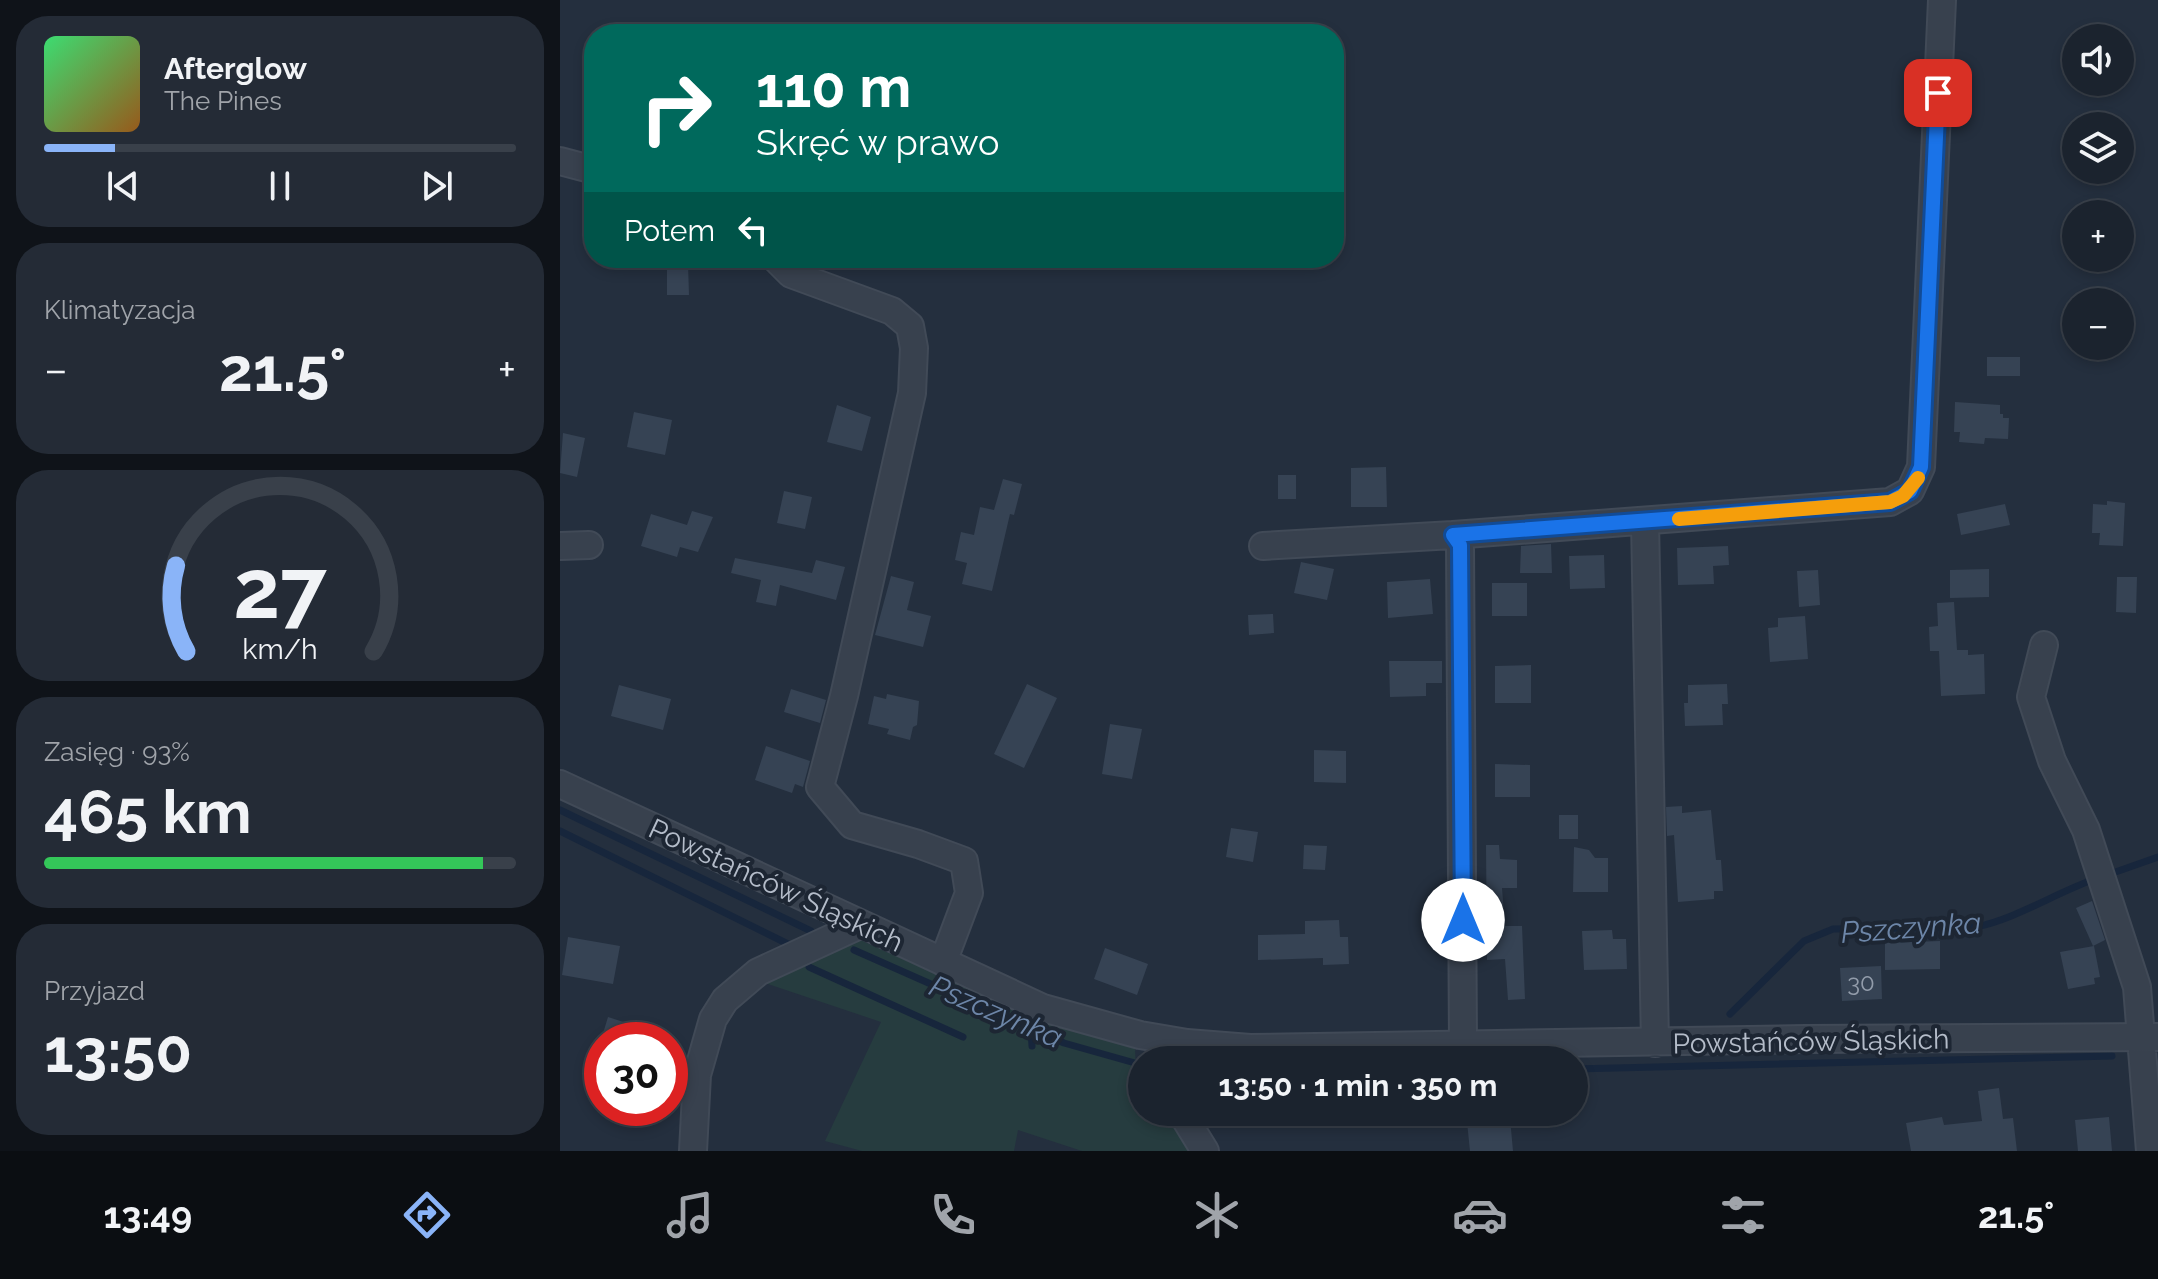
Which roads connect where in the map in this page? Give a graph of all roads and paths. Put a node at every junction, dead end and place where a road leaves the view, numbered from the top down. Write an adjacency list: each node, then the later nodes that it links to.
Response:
1 (1942, 0): 5 (street)
2 (560, 161): 3 (street)
3 (584, 167)
4 (785, 268): 13 (street)
5 (1645, 521): 6 (street); 15 (street)
6 (1453, 535): 9 (street); 16 (street)
7 (589, 545): 8 (street)
8 (560, 546)
9 (1263, 546)
10 (2044, 645): 14 (street)
11 (560, 784): 12 (street, Powstańców Śląskich)
12 (860, 925): 13 (street, Powstańców Śląskich); 20 (street)
13 (943, 962): 17 (street, Powstańców Śląskich)
14 (2149, 1037): 15 (street, Powstańców Śląskich); 22 (street)
15 (1655, 1043): 16 (street, Powstańców Śląskich)
16 (1463, 1045): 18 (street, Powstańców Śląskich)
17 (1152, 1046)
18 (1392, 1046)
19 (1190, 1126): 21 (street)
20 (693, 1151)
21 (1205, 1151)
22 (2150, 1151)

